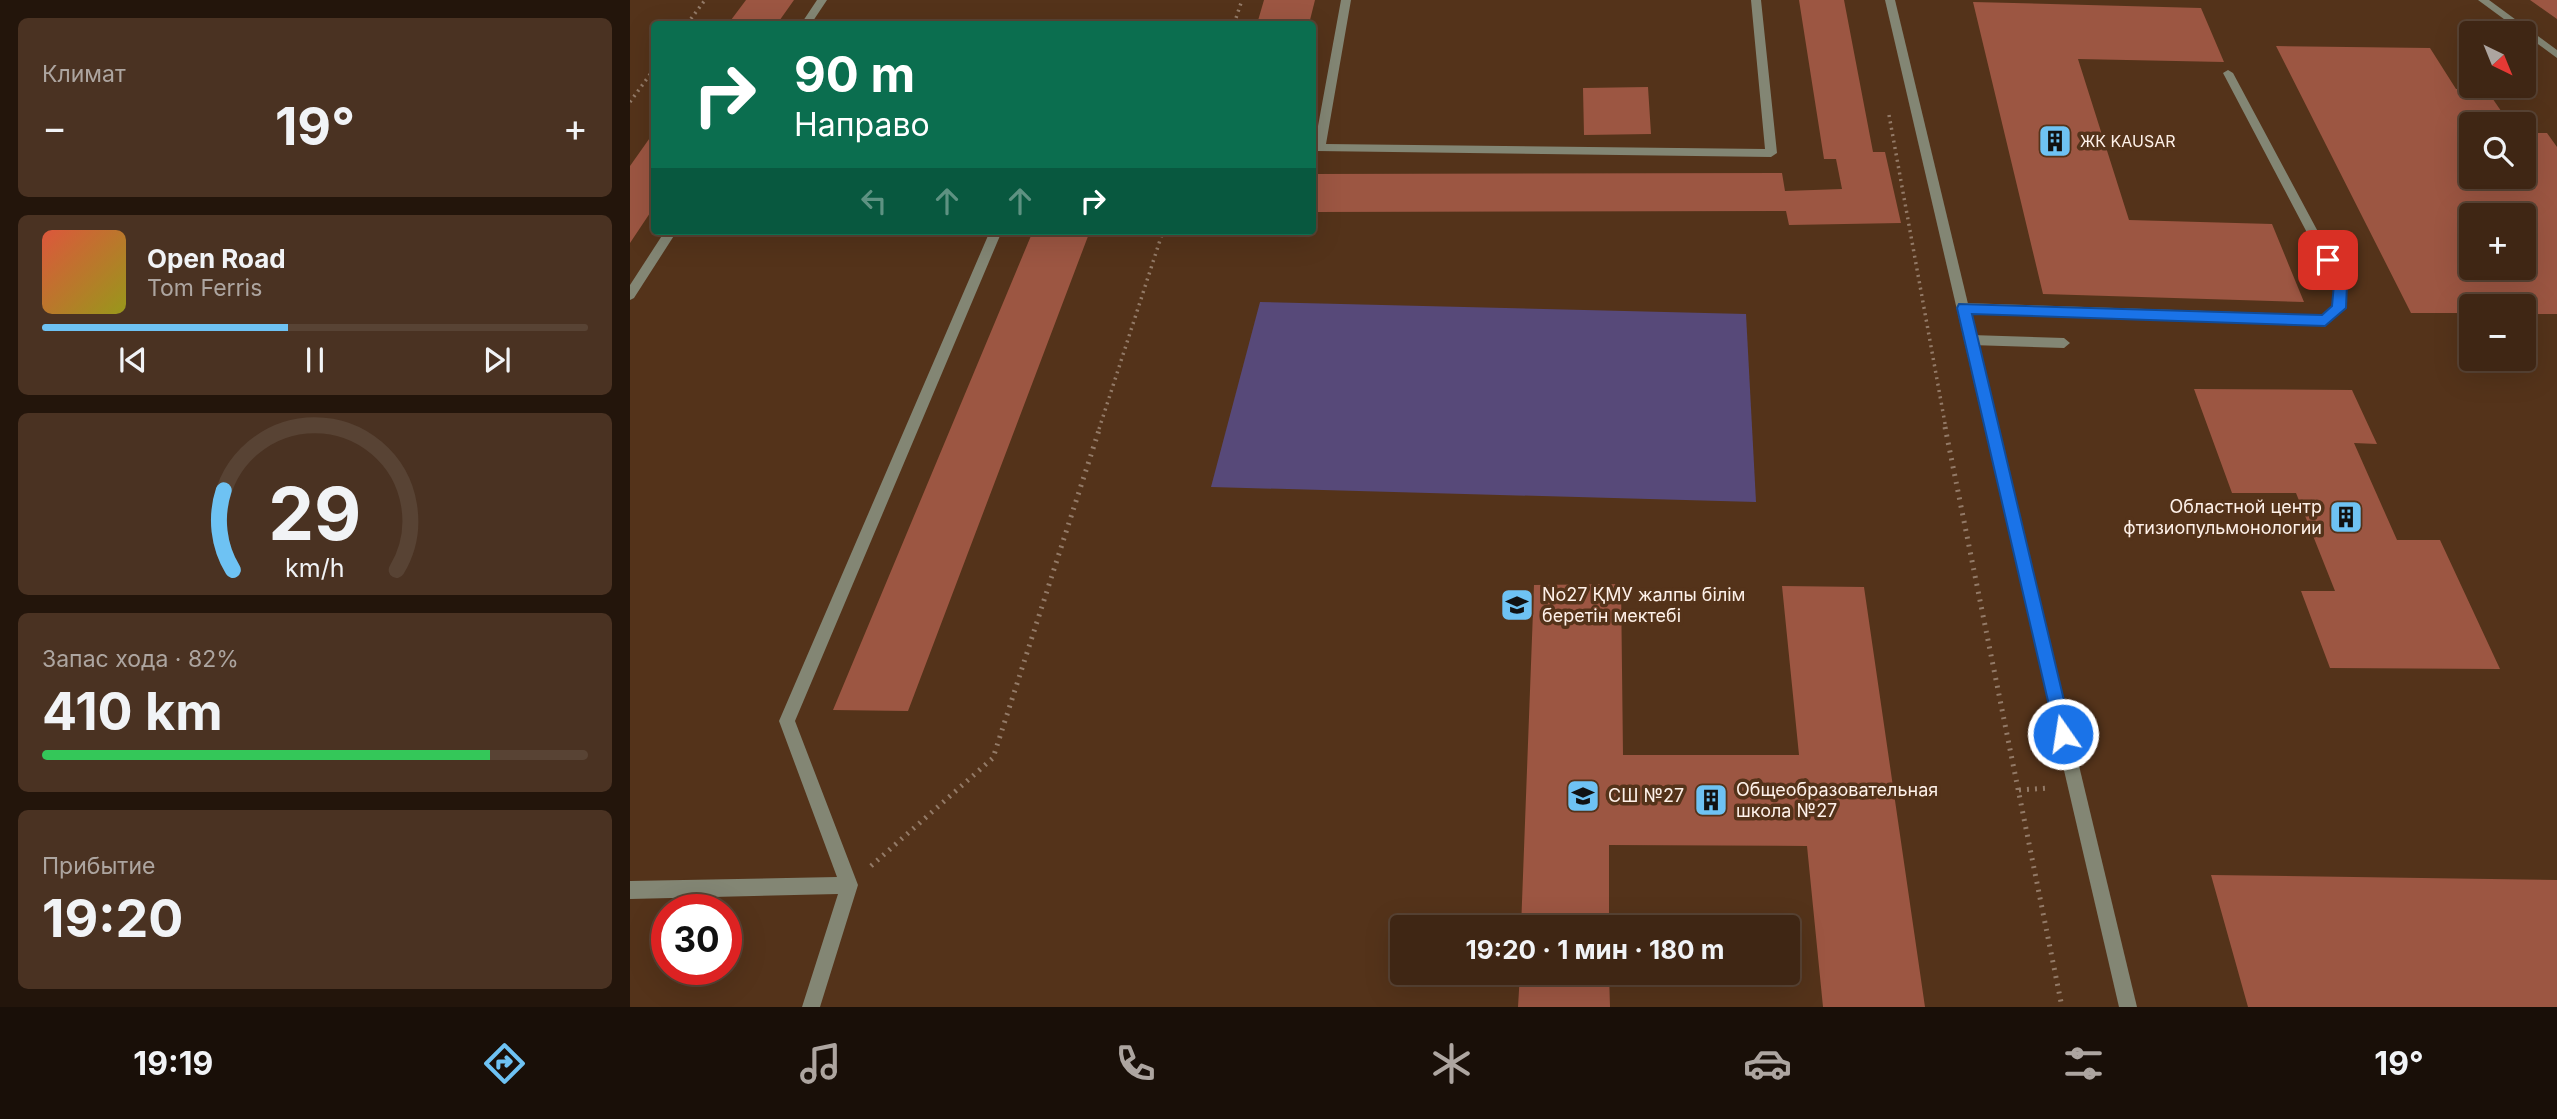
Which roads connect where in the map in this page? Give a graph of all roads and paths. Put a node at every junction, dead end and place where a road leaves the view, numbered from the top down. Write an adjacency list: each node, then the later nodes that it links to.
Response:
1 (705, 0): 8 (path)
2 (822, 0): 9 (street)
3 (1242, 0): 10 (path)
4 (1346, 0): 5 (street)
5 (1756, 0)
6 (1890, 0): 20 (street)
7 (2483, 0): 11 (street)
8 (689, 21)
9 (808, 21)
10 (1235, 21)
11 (2557, 55)
12 (651, 73): 14 (path)
13 (2228, 73): 20 (street)
14 (630, 102)
15 (1887, 106): 26 (path)
16 (668, 235): 19 (street)
17 (994, 235): 23 (street)
18 (1162, 235): 23 (path)
19 (630, 295)
20 (1964, 308): 21 (street)
21 (1971, 340): 22 (street); 27 (street)
22 (2064, 343)
23 (849, 885): 24 (street); 25 (street)
24 (630, 890)
25 (811, 1007)
26 (2062, 1007)
27 (2128, 1007)

